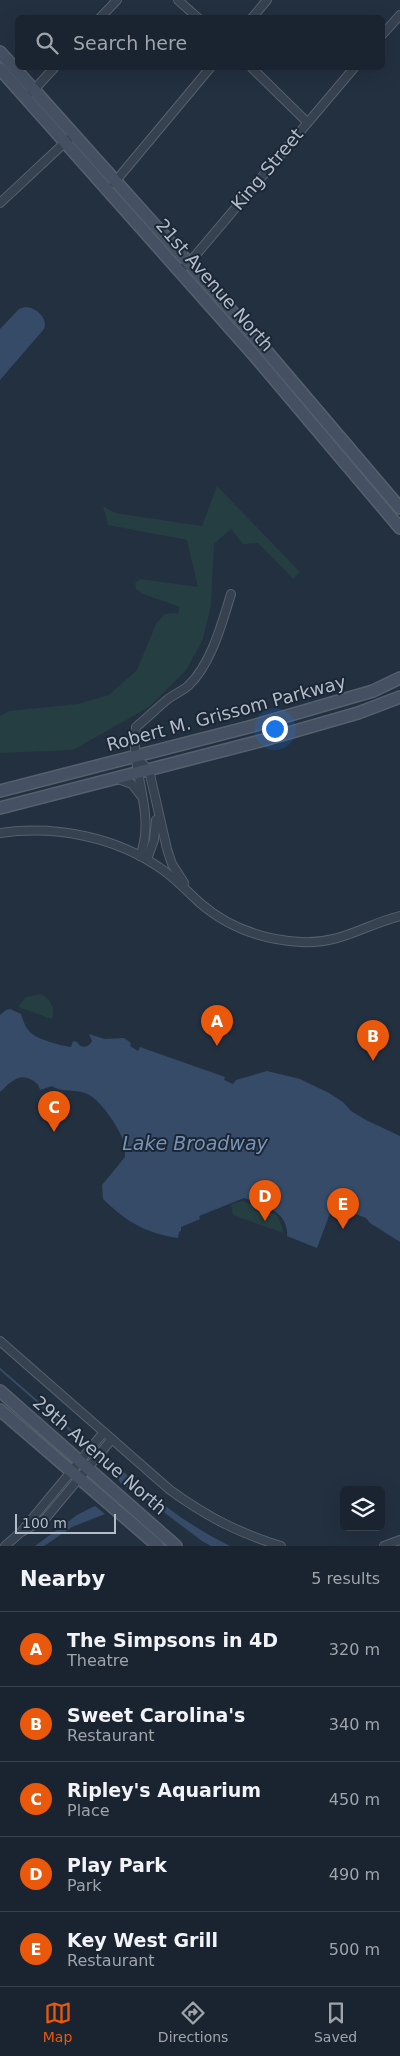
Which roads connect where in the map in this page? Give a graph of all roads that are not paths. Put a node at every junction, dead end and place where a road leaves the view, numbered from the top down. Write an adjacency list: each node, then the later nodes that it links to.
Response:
1 (116, 0): 4 (street)
2 (178, 0): 5 (street)
3 (267, 0): 6 (street)
4 (103, 15)
5 (195, 15)
6 (254, 15)
7 (400, 15): 8 (street)
8 (385, 32)
9 (0, 52): 11 (main road, 21st Avenue North)
10 (0, 69): 18 (main road, 21st Avenue North)
11 (15, 69)
12 (16, 70): 17 (main road, 21st Avenue North)
13 (52, 70): 17 (street)
14 (208, 70): 22 (street)
15 (254, 70): 19 (street)
16 (352, 70): 19 (street, King Street)
17 (34, 90): 18 (street); 20 (main road, 21st Avenue North)
18 (24, 98): 21 (main road, 21st Avenue North)
19 (307, 122): 26 (street, King Street)
20 (74, 134): 21 (street); 22 (main road, 21st Avenue North)
21 (64, 141): 22 (main road, 21st Avenue North); 23 (street)
22 (112, 185): 24 (main road, 21st Avenue North); 25 (main road, 21st Avenue North)
23 (0, 203)
24 (155, 225): 25 (street); 26 (main road, 21st Avenue North)
25 (146, 233): 27 (main road, 21st Avenue North)
26 (189, 263): 27 (street, King Street); 28 (main road, 21st Avenue North)
27 (179, 270): 29 (main road, 21st Avenue North)
28 (400, 508)
29 (399, 526)
30 (231, 594): 33 (street)
31 (400, 678): 33 (main road, Robert M. Grissom Parkway)
32 (400, 697): 34 (main road, Robert M. Grissom Parkway)
33 (135, 757): 34 (street); 36 (main road, Robert M. Grissom Parkway)
34 (144, 772): 35 (main road, Robert M. Grissom Parkway); 37 (street); 38 (street)
35 (115, 779): 37 (street); 39 (main road, Robert M. Grissom Parkway)
36 (0, 791)
37 (142, 796): 41 (street)
38 (157, 803): 41 (street); 42 (street)
39 (0, 808)
40 (0, 833): 41 (street)
41 (144, 858): 42 (street)
42 (189, 892): 43 (street)
43 (400, 916)
44 (0, 1341): 47 (street)
45 (0, 1391): 49 (main road, 29th Avenue North)
46 (0, 1410): 50 (main road, 29th Avenue North)
47 (104, 1432): 48 (street); 49 (street)
48 (112, 1439): 49 (street); 55 (street)
49 (84, 1465): 50 (street); 54 (main road, 29th Avenue North)
50 (76, 1475): 52 (street); 53 (main road, 29th Avenue North)
51 (400, 1540): 56 (street)
52 (5, 1546)
53 (158, 1546)
54 (176, 1546)
55 (281, 1546)
56 (384, 1546)

